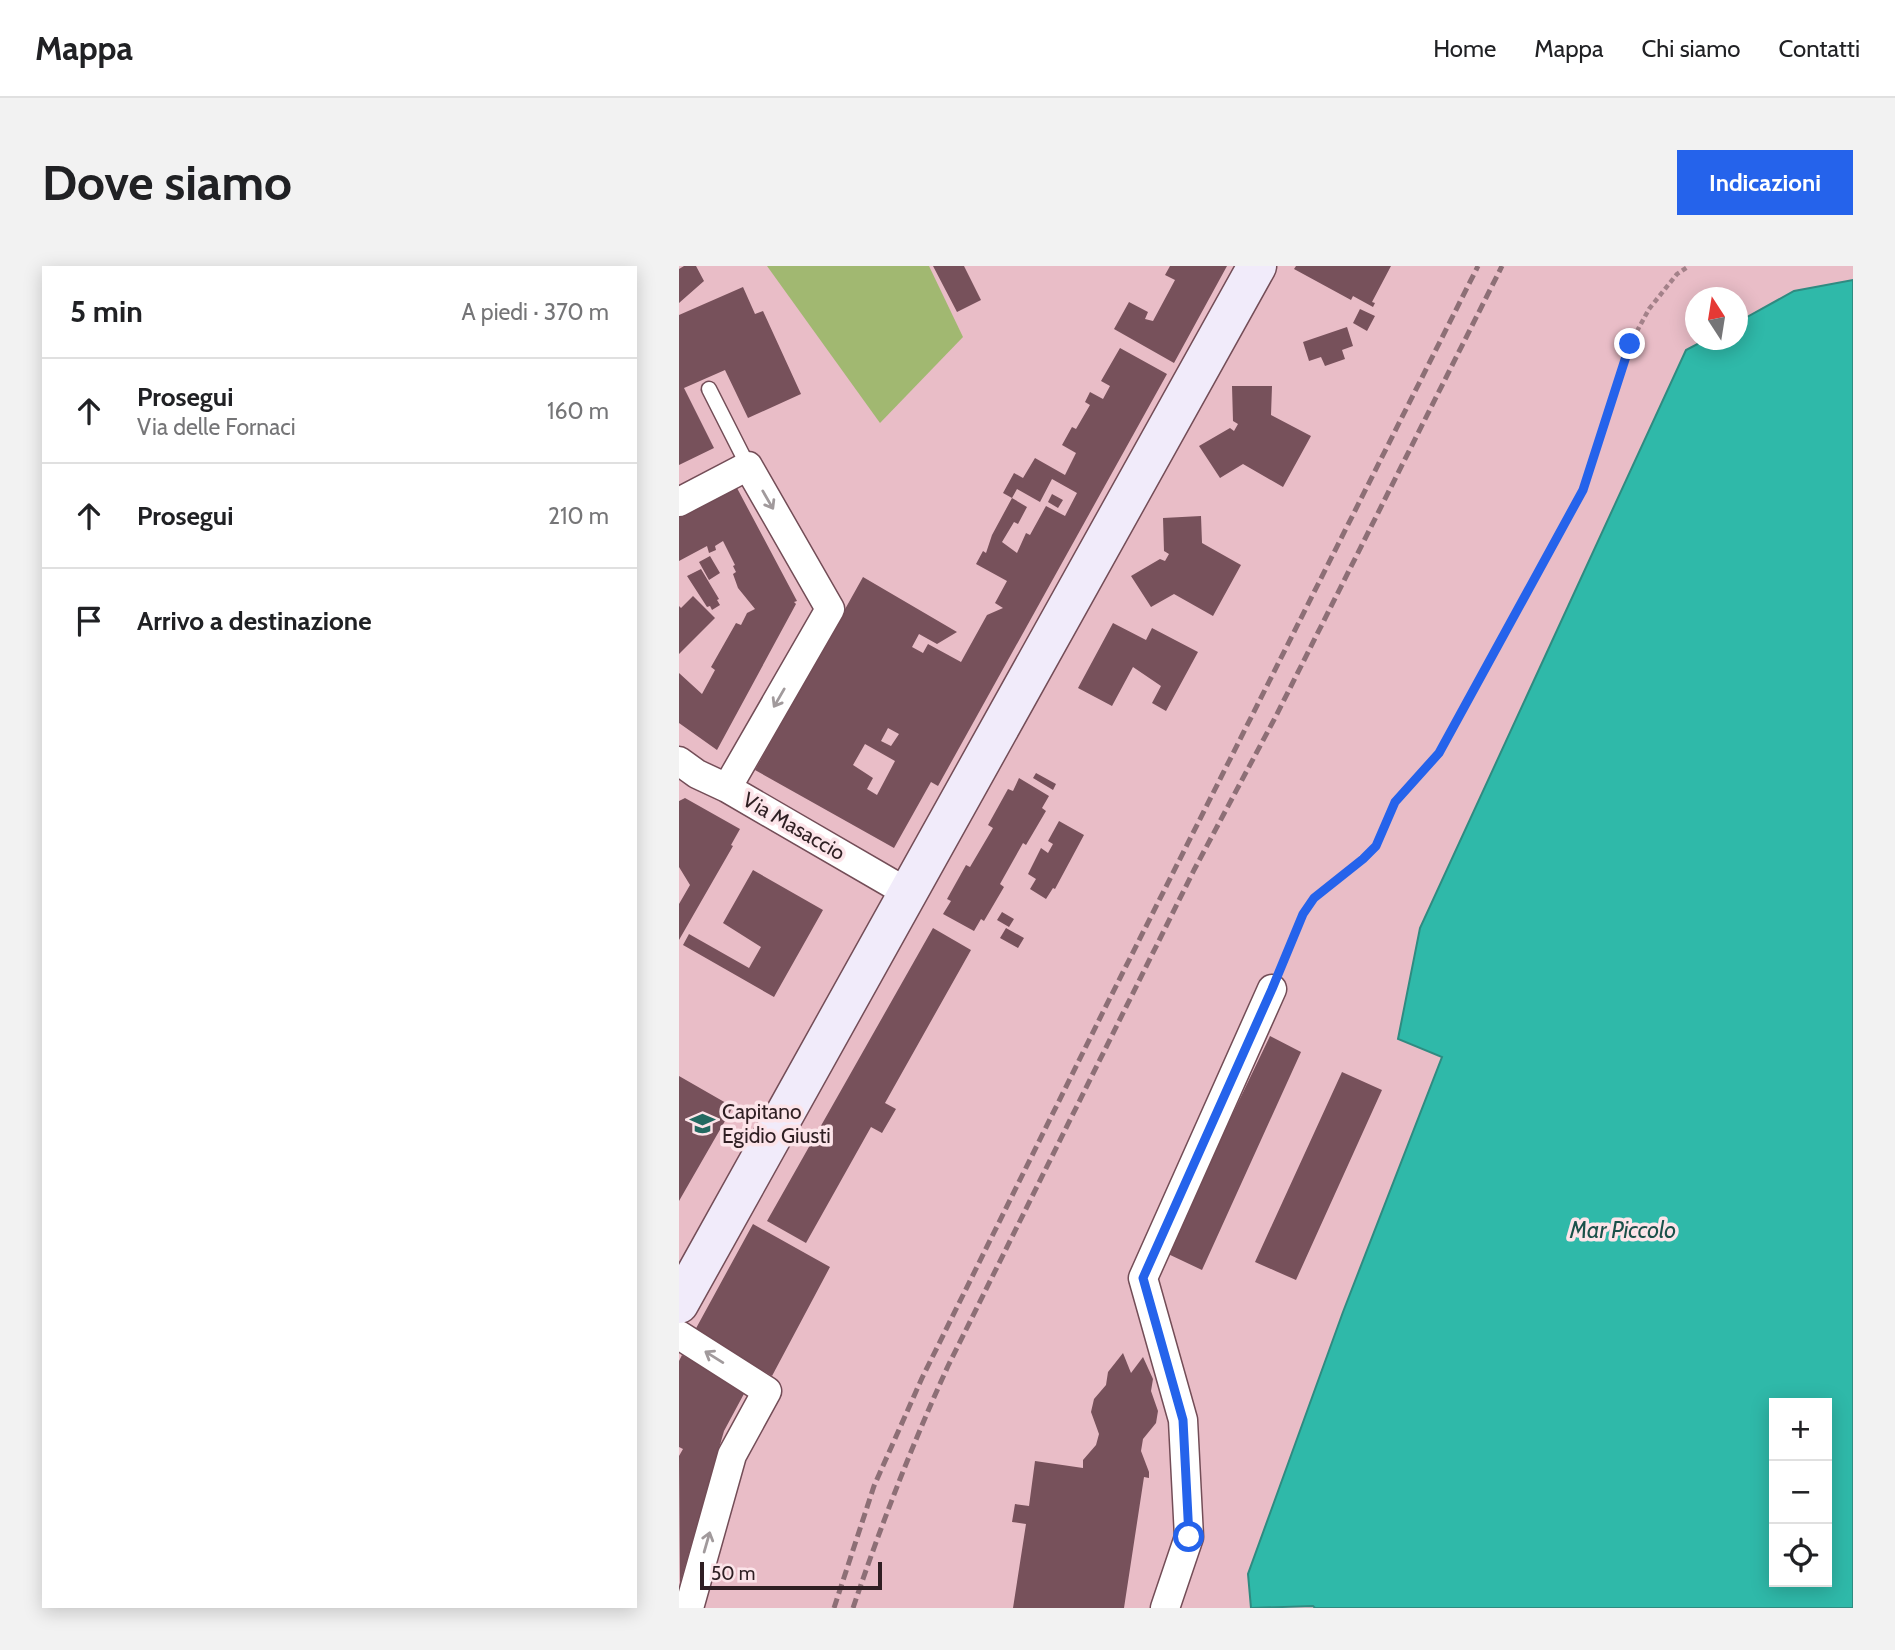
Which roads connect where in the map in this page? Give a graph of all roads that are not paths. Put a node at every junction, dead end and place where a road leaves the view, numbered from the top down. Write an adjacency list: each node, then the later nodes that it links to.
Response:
1 (1257, 266): 7 (main road)
2 (709, 389): 3 (lane)
3 (748, 466): 4 (street); 6 (street, one-way to 6)
4 (679, 502)
5 (685, 772): 6 (street, Via Masaccio)
6 (727, 788): 7 (street, Via Masaccio)
7 (908, 893): 9 (main road)
8 (1272, 989): 12 (street)
9 (679, 1304)
10 (679, 1335): 11 (street, one-way to 10)
11 (689, 1608)
12 (1165, 1608)

